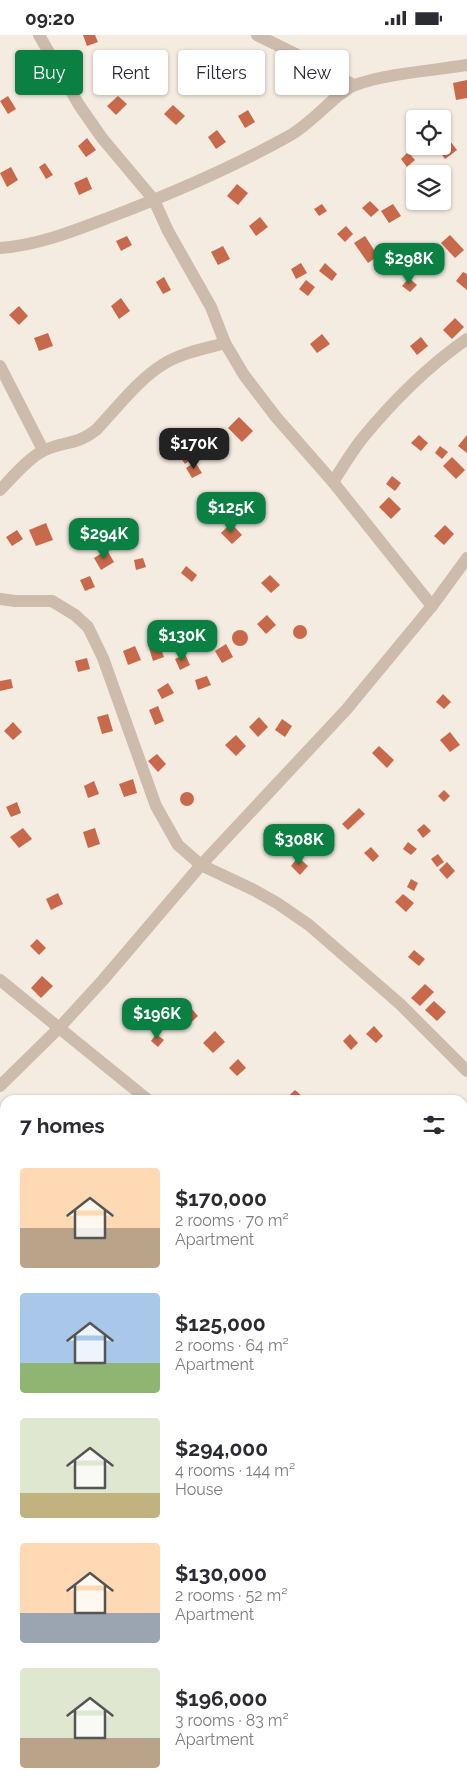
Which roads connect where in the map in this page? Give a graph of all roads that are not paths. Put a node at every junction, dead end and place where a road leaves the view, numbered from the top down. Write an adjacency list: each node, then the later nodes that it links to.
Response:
1 (39, 35): 5 (street)
2 (257, 35): 4 (street)
3 (467, 65): 4 (street)
4 (353, 85): 5 (street)
5 (154, 200): 6 (street); 8 (street)
6 (0, 248)
7 (467, 339): 11 (street)
8 (225, 343): 10 (street); 11 (street)
9 (0, 366): 10 (street)
10 (43, 450): 12 (street)
11 (333, 482): 15 (street)
12 (0, 490)
13 (467, 558): 15 (street)
14 (0, 599): 16 (street)
15 (432, 606): 16 (street)
16 (201, 865): 18 (street); 19 (street)
17 (0, 980): 18 (street)
18 (59, 1028): 20 (street); 21 (street)
19 (467, 1071)
20 (0, 1086)
21 (142, 1095)

